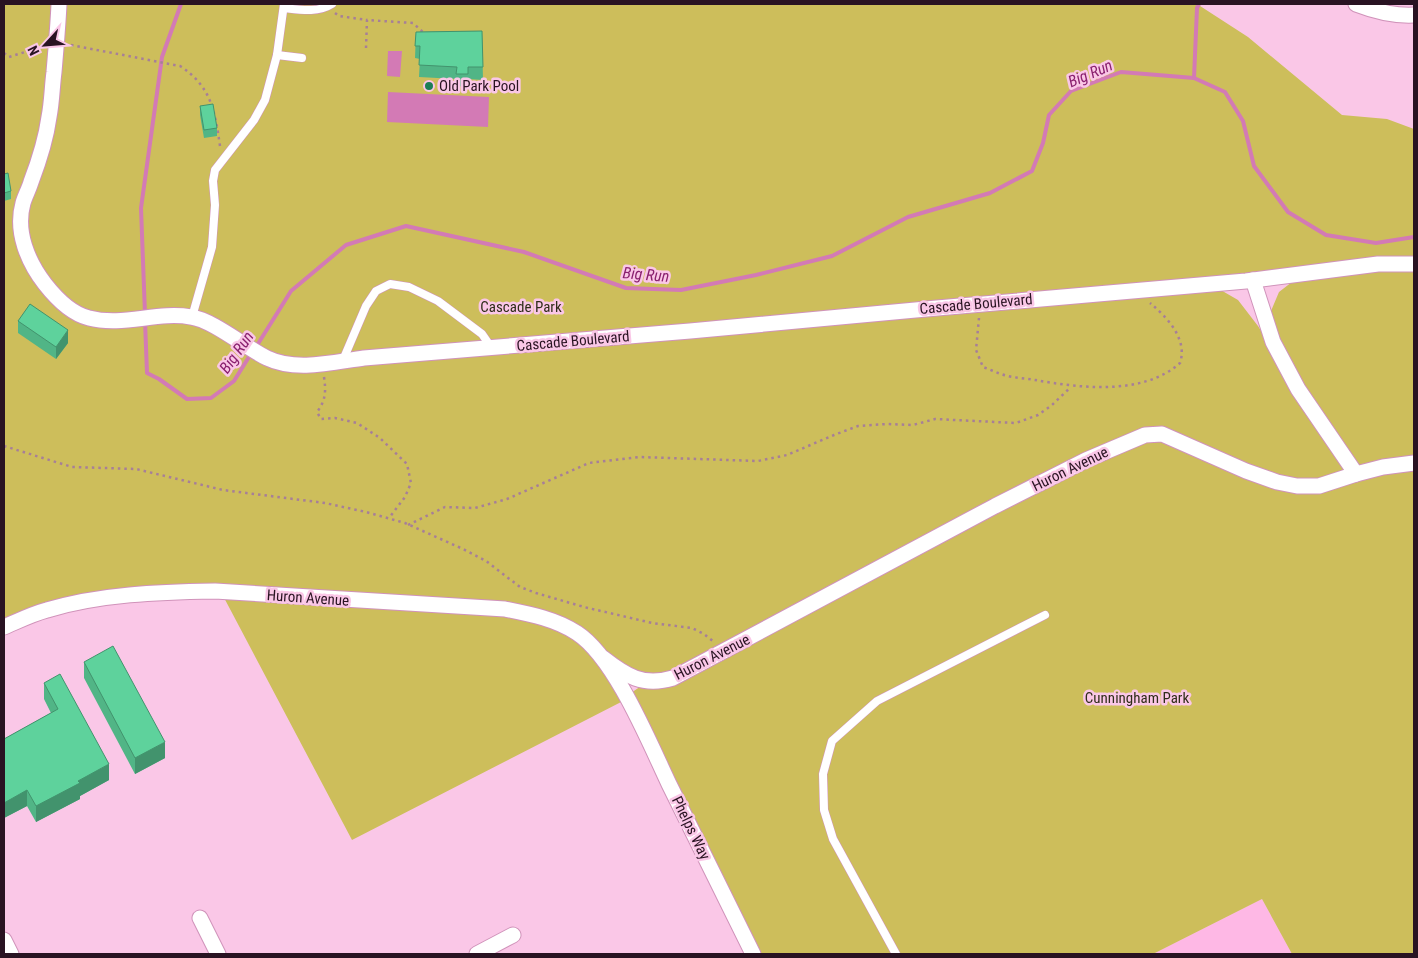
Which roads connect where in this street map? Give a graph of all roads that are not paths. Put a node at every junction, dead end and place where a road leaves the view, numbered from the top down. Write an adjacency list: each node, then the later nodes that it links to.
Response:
1 (59, 4): 10 (street, Cascade Boulevard)
2 (1356, 4): 5 (street)
3 (330, 5): 4 (lane)
4 (284, 6): 6 (lane)
5 (1414, 15)
6 (277, 55): 7 (lane); 10 (lane)
7 (302, 58)
8 (1414, 264): 9 (street, Cascade Boulevard)
9 (1253, 280): 11 (street, Cascade Boulevard); 14 (street)
10 (192, 317): 12 (street, Cascade Boulevard)
11 (491, 348): 12 (street, Cascade Boulevard); 12 (lane)
12 (343, 360)
13 (1414, 464): 14 (street, Huron Avenue)
14 (1356, 474): 18 (street, Huron Avenue)
15 (1045, 615): 27 (lane)
16 (4, 627): 17 (street, Huron Avenue)
17 (603, 658): 18 (street, Huron Avenue); 19 (street, Huron Avenue)
18 (654, 682): 19 (street)
19 (629, 703): 26 (street, Phelps Way)
20 (200, 918): 24 (street)
21 (514, 935): 25 (street)
22 (4, 940): 23 (street)
23 (11, 954)
24 (218, 954)
25 (477, 954)
26 (753, 954)
27 (896, 954)

